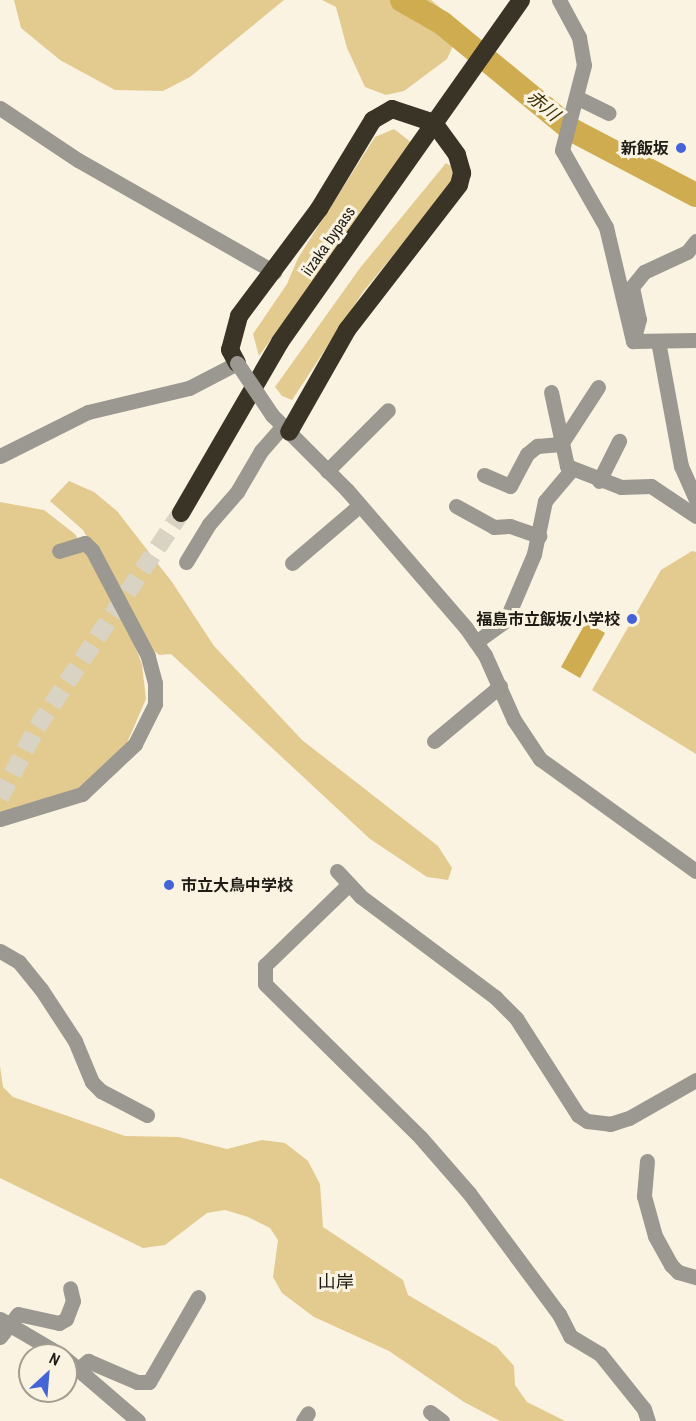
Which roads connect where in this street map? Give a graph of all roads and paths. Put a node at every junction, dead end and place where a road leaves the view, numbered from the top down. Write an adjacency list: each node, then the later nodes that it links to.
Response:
1 (521, 0): 6 (highway, iizaka bypass)
2 (559, 0): 3 (street)
3 (578, 98): 5 (street); 10 (street)
4 (0, 108): 8 (street)
5 (609, 113)
6 (434, 123): 8 (highway); 16 (highway); 27 (highway, iizaka bypass)
7 (696, 241): 10 (street)
8 (274, 272): 12 (highway)
9 (696, 340): 11 (street)
10 (633, 341): 11 (street)
11 (658, 341): 24 (street)
12 (237, 363): 16 (street, bridge); 19 (street)
13 (598, 387): 18 (street)
14 (551, 392): 18 (street)
15 (388, 410): 21 (street)
16 (281, 424): 21 (street); 31 (street)
17 (619, 441): 23 (street)
18 (561, 444): 20 (street); 22 (street)
19 (0, 456)
20 (573, 469): 23 (street); 29 (street)
21 (327, 471): 25 (street)
22 (484, 475)
23 (599, 481): 28 (street)
24 (696, 499)
25 (360, 505): 32 (street); 33 (street)
26 (456, 506): 29 (street)
27 (181, 513)
28 (696, 516)
29 (539, 536): 33 (street)
30 (59, 551): 36 (street)
31 (186, 562)
32 (292, 563)
33 (476, 642): 34 (street)
34 (500, 686): 35 (street); 38 (street)
35 (434, 741)
36 (0, 819)
37 (337, 871): 39 (street)
38 (696, 871)
39 (349, 884): 41 (street); 53 (street)
40 (0, 951): 42 (street)
41 (696, 1080)
42 (147, 1115)
43 (648, 1161): 44 (street)
44 (696, 1277)
45 (70, 1288): 47 (street)
46 (198, 1297): 50 (street)
47 (4, 1321): 48 (street); 49 (street)
48 (0, 1337)
49 (41, 1343)
50 (78, 1363)
51 (78, 1369): 52 (street)
52 (138, 1421)
53 (648, 1421)

